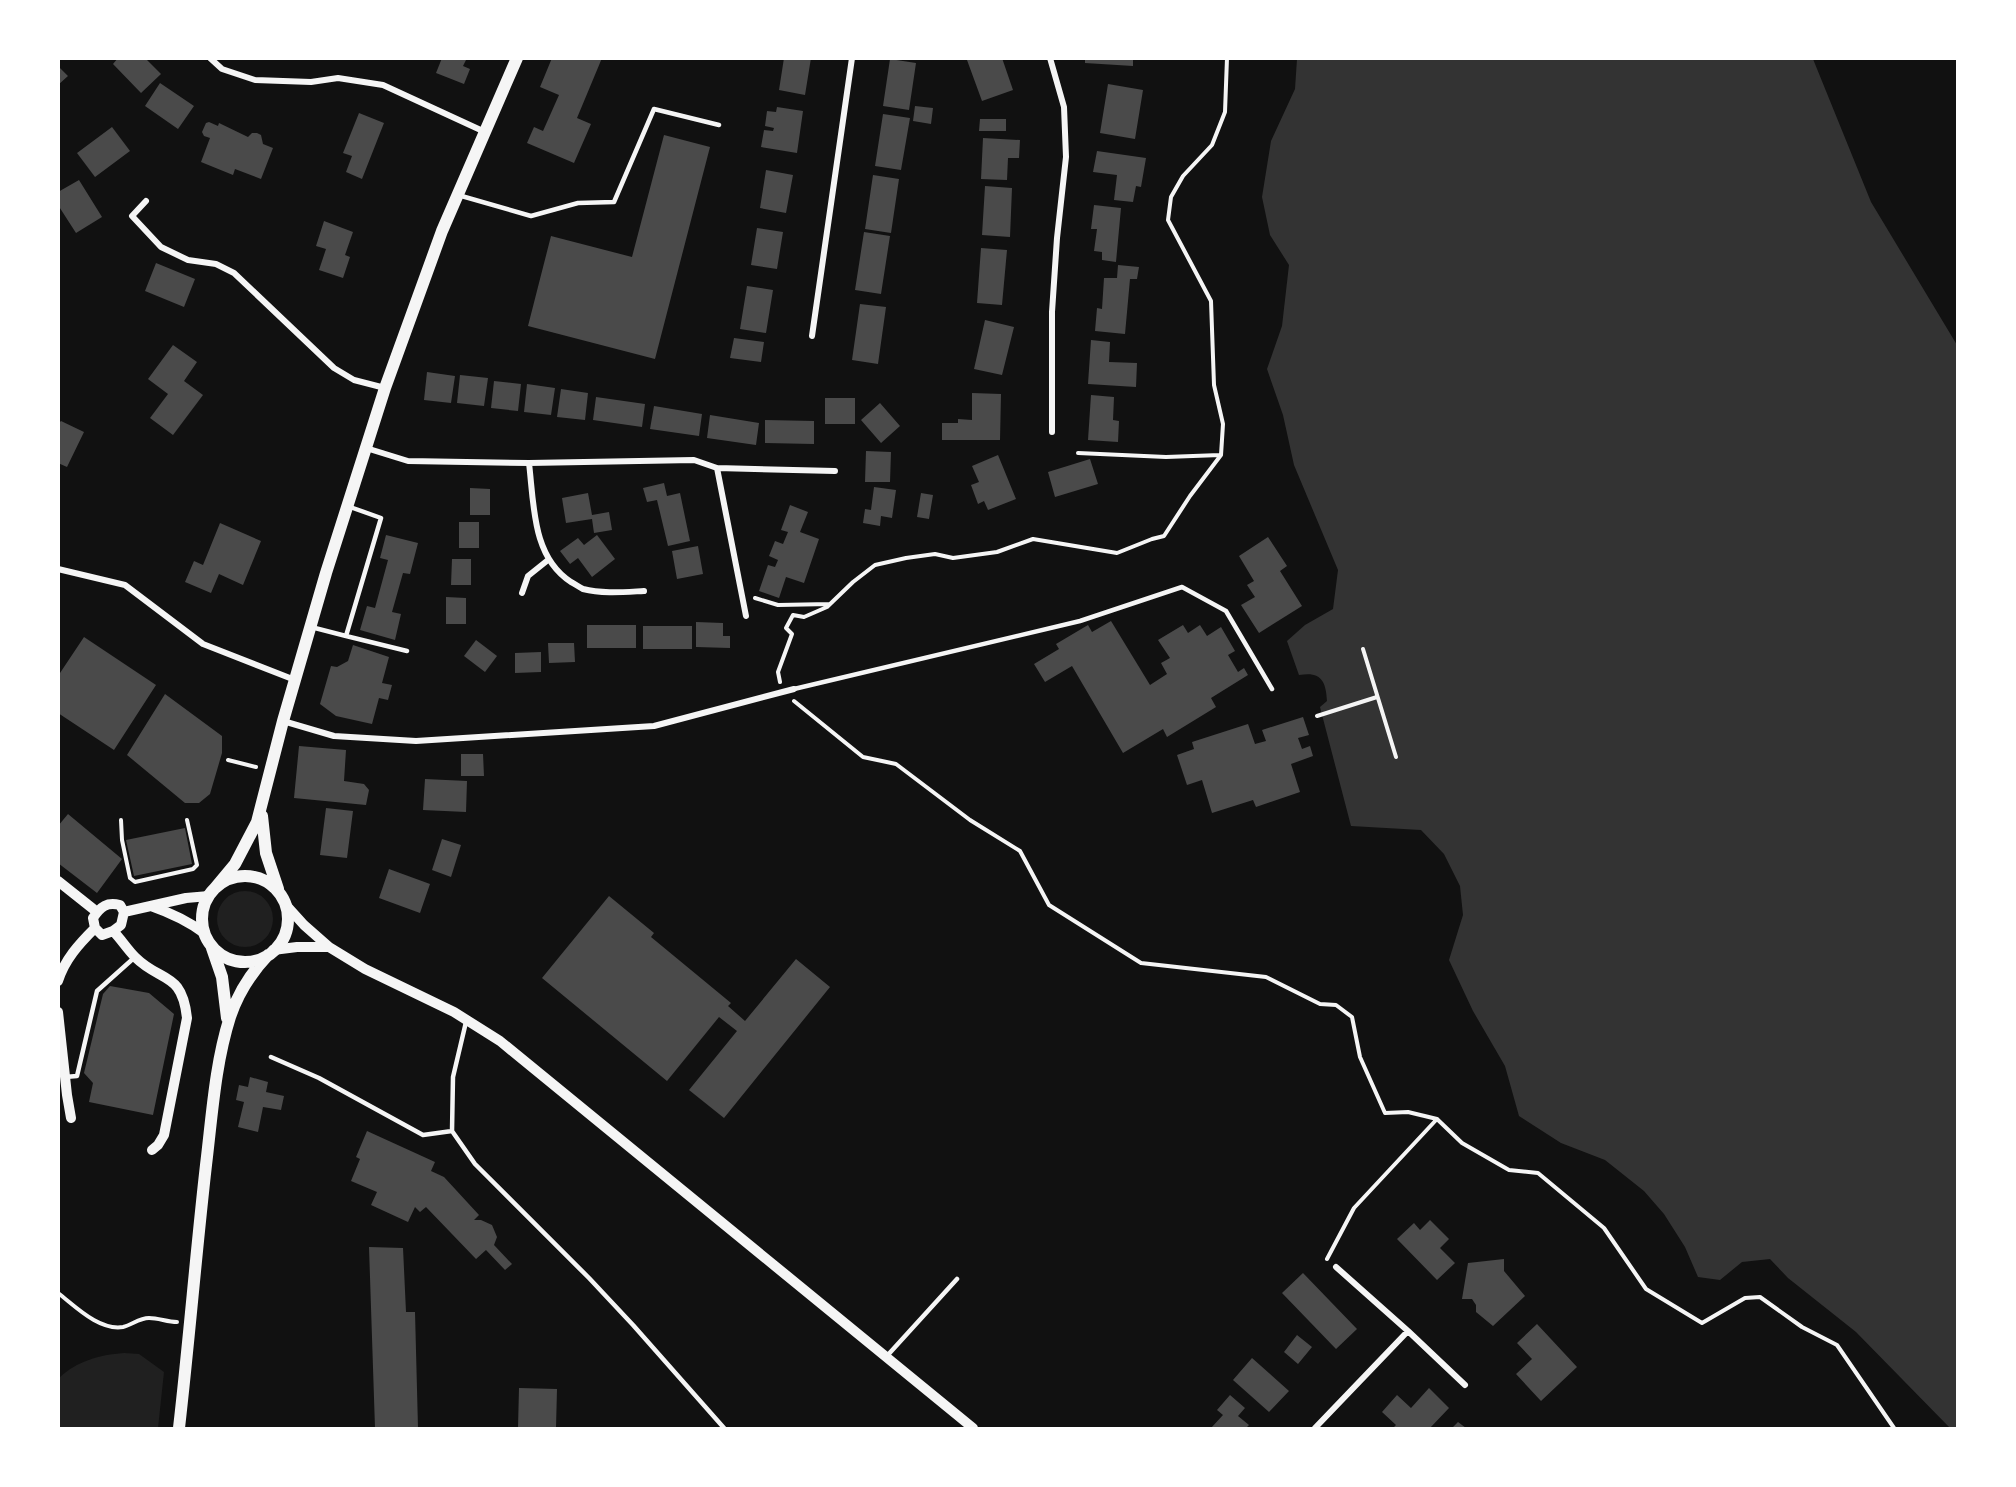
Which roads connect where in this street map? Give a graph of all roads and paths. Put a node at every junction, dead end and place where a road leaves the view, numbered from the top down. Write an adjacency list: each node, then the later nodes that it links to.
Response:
1 (210, 58): 7 (street)
2 (517, 58): 7 (main road)
3 (852, 58): 10 (street)
4 (1050, 58): 12 (street)
5 (1227, 58): 15 (path)
6 (719, 125): 8 (lane)
7 (485, 132): 8 (main road)
8 (458, 195): 11 (main road)
9 (146, 201): 11 (street)
10 (812, 336)
11 (385, 388): 13 (main road)
12 (1052, 432)
13 (366, 448): 16 (street); 19 (main road)
14 (1078, 453): 15 (path)
15 (1221, 455): 25 (path)
16 (529, 463): 17 (street); 20 (street)
17 (717, 468): 18 (street); 22 (street)
18 (836, 471)
19 (347, 506): 27 (main road); 28 (lane)
20 (548, 560): 23 (street); 24 (street)
21 (58, 569): 31 (street)
22 (740, 589): 25 (path); 26 (street)
23 (644, 591)
24 (522, 593)
25 (831, 604): 34 (path)
26 (746, 616)
27 (310, 626): 28 (lane); 31 (main road)
28 (346, 636): 30 (lane)
29 (1363, 649): 35 (path)
30 (407, 651)
31 (295, 680): 37 (main road)
32 (794, 689): 33 (lane); 34 (street)
33 (1272, 689)
34 (783, 692): 37 (street); 63 (path)
35 (1377, 697): 36 (path); 38 (path)
36 (1317, 716)
37 (283, 721): 40 (main road)
38 (1396, 758)
39 (228, 760): 40 (path)
40 (271, 771): 41 (main road)
41 (262, 810): 45 (main road); 46 (main road)
42 (122, 820): 43 (path)
43 (187, 820)
44 (58, 881): 48 (street)
45 (212, 892): 46 (main road); 47 (street); 52 (main road)
46 (283, 900): 53 (street); 54 (main road)
47 (151, 906): 49 (street); 52 (street)
48 (97, 912): 49 (street); 50 (street)
49 (124, 912): 51 (street)
50 (95, 928): 51 (street); 56 (street)
51 (113, 932): 55 (street)
52 (207, 938): 54 (main road); 59 (main road)
53 (329, 946): 54 (street); 58 (street)
54 (271, 953): 59 (main road)
55 (135, 957): 61 (lane); 65 (street)
56 (58, 981)
57 (58, 1012): 61 (street)
58 (466, 1019): 64 (lane); 71 (street)
59 (227, 1029): 69 (main road)
60 (271, 1057): 64 (lane)
61 (65, 1077): 62 (street)
62 (71, 1118)
63 (1437, 1119): 66 (path); 77 (path)
64 (452, 1131): 74 (lane)
65 (152, 1150)
66 (1336, 1267): 70 (street)
67 (957, 1279): 71 (lane)
68 (58, 1293): 69 (path)
69 (190, 1323): 73 (main road)
70 (1408, 1331): 72 (street); 76 (street)
71 (886, 1357): 75 (street)
72 (1465, 1385)
73 (179, 1428)
74 (724, 1428)
75 (973, 1428)
76 (1315, 1428)
77 (1894, 1428)

